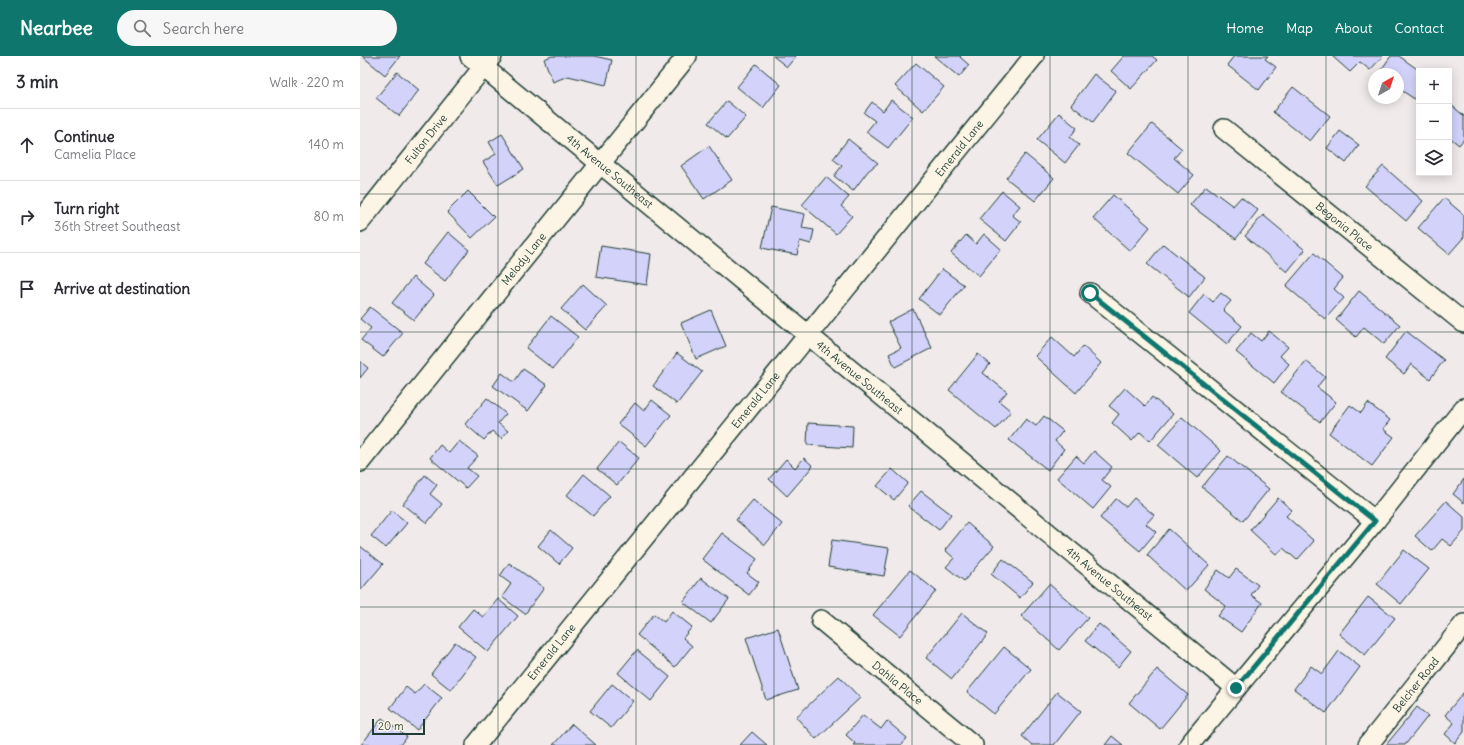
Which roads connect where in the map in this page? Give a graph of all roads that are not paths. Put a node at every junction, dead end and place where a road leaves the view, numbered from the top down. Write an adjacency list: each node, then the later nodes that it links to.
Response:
1 (687, 56): 5 (street, Melody Lane)
2 (1034, 56): 9 (street, Emerald Lane)
3 (482, 60): 5 (street, 4th Avenue Southeast); 6 (street, Fulton Drive)
4 (1224, 129): 8 (street, Begonia Place)
5 (600, 163): 9 (street, 4th Avenue Southeast); 11 (street, Melody Lane)
6 (360, 222)
7 (1090, 293): 12 (street)
8 (1464, 323)
9 (808, 336): 15 (street, 4th Avenue Southeast); 16 (street, Emerald Lane)
10 (1464, 408): 12 (street)
11 (360, 462)
12 (1375, 521): 15 (street)
13 (821, 620): 17 (street, Dahlia Place)
14 (1464, 624): 19 (street, Belcher Road)
15 (1236, 688): 18 (street)
16 (476, 745)
17 (974, 745)
18 (1189, 745)
19 (1368, 745)

